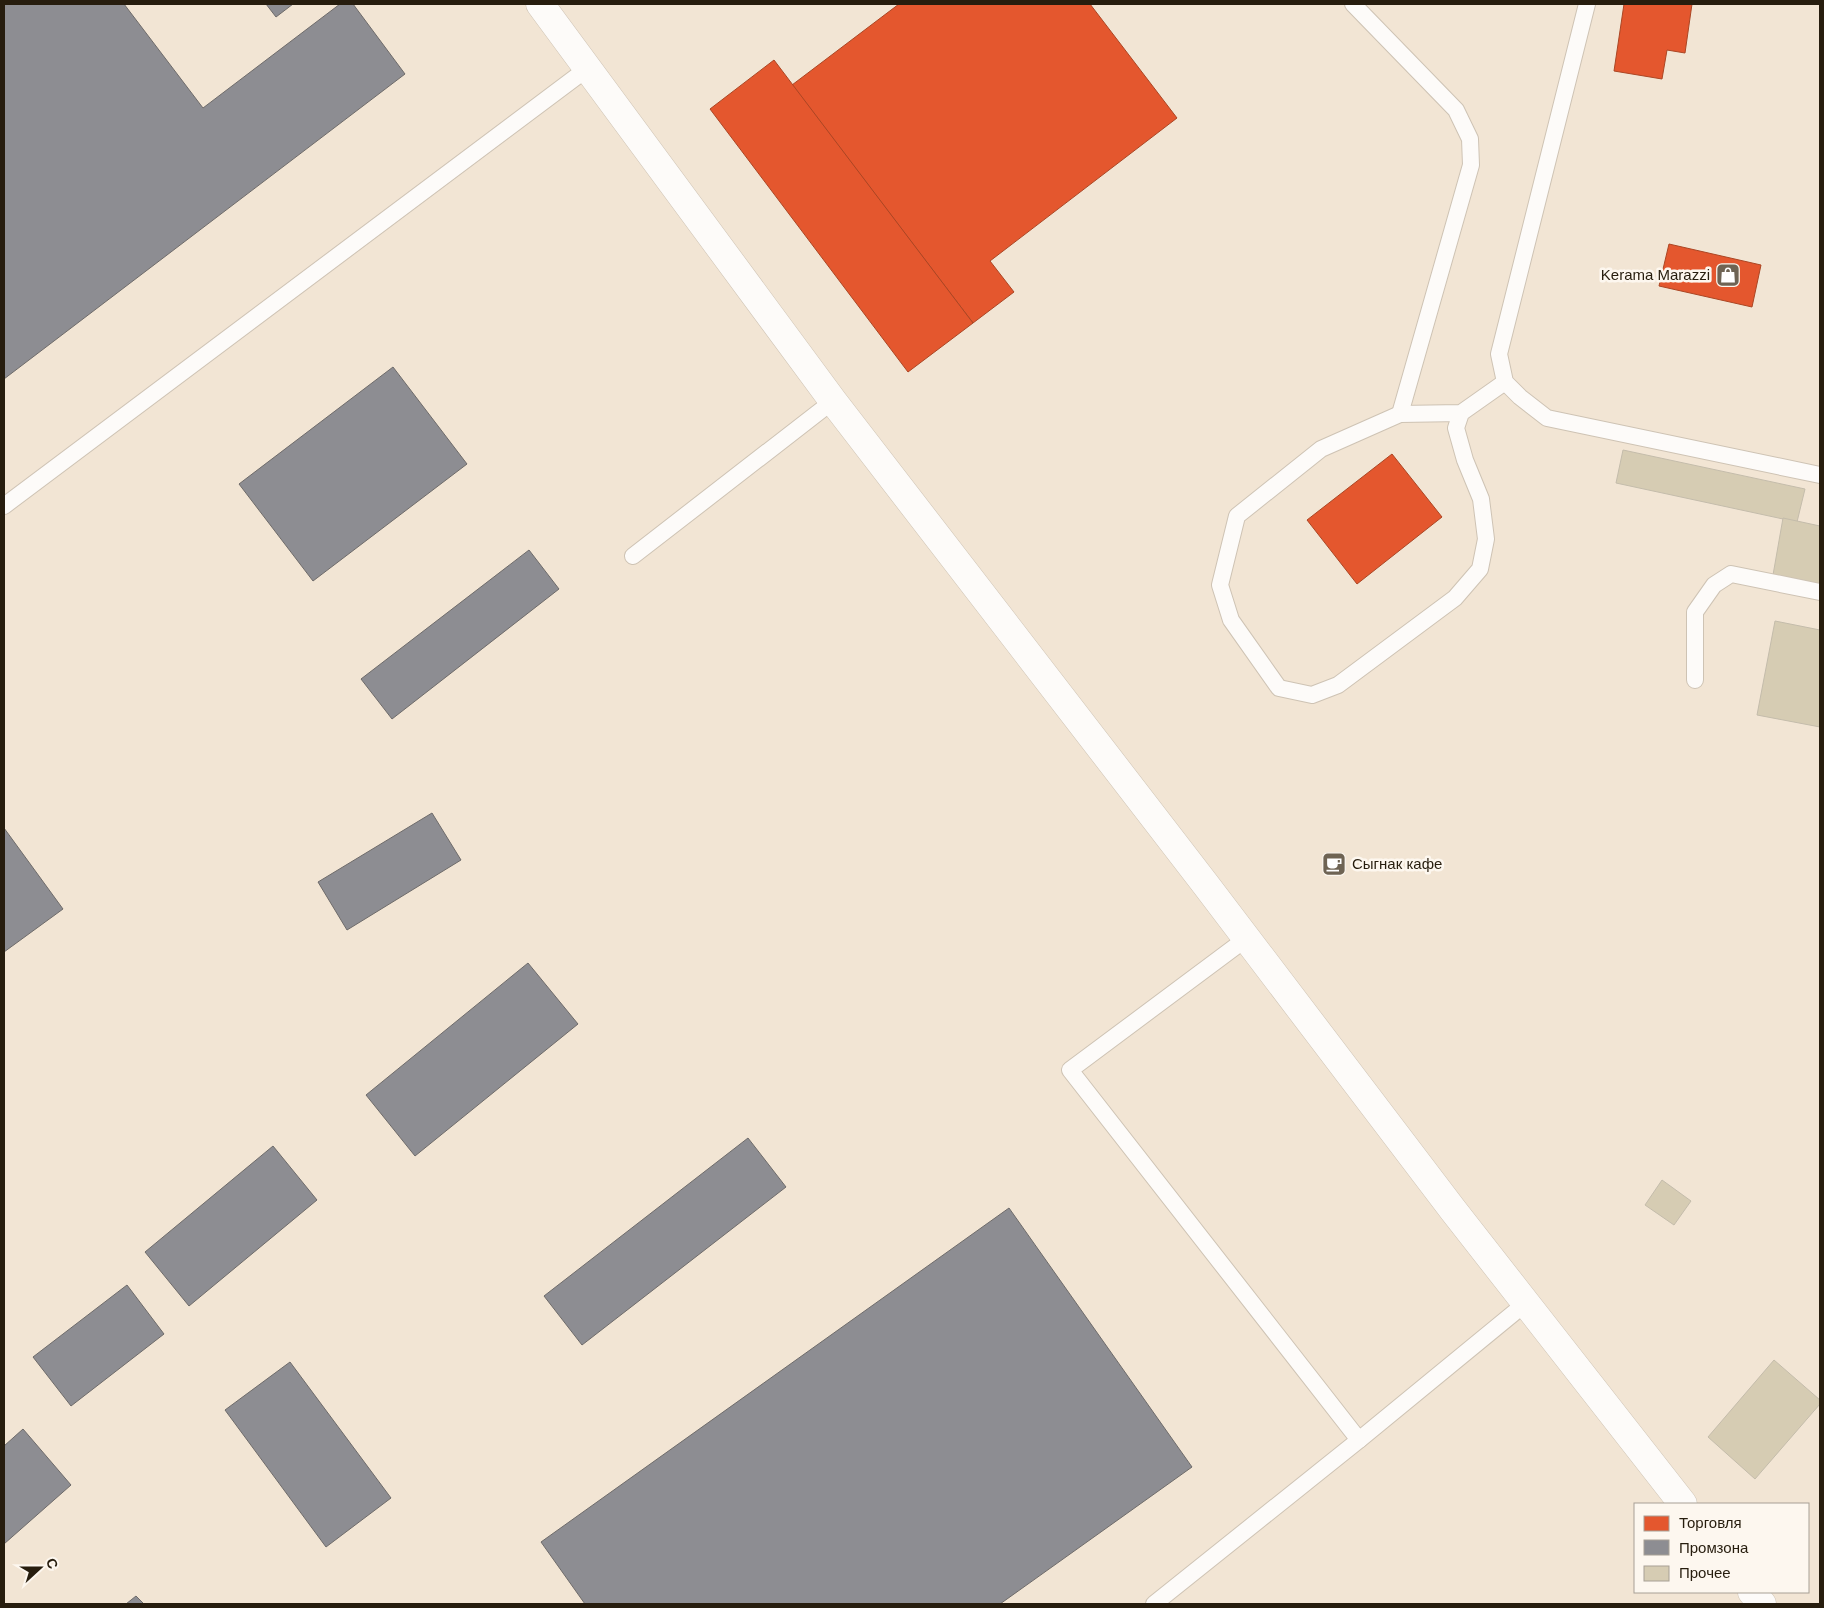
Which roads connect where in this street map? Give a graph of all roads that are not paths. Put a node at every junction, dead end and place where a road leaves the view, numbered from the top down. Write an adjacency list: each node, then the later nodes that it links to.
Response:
1 (540, 4): 4 (street)
2 (1353, 4): 8 (lane)
3 (1587, 4): 5 (lane)
4 (588, 68): 6 (street); 10 (lane)
5 (1505, 382): 7 (lane); 9 (lane)
6 (833, 401): 11 (lane); 14 (street)
7 (1461, 413): 8 (lane); 8 (lane)
8 (1400, 414)
9 (1820, 475)
10 (4, 506)
11 (633, 556)
12 (1820, 592): 13 (lane)
13 (1695, 680)
14 (1247, 938): 15 (street); 16 (lane)
15 (1526, 1303): 16 (lane); 17 (street)
16 (1359, 1440): 19 (lane)
17 (1682, 1503)
18 (1753, 1593): 20 (street)
19 (1154, 1604)
20 (1762, 1604)

